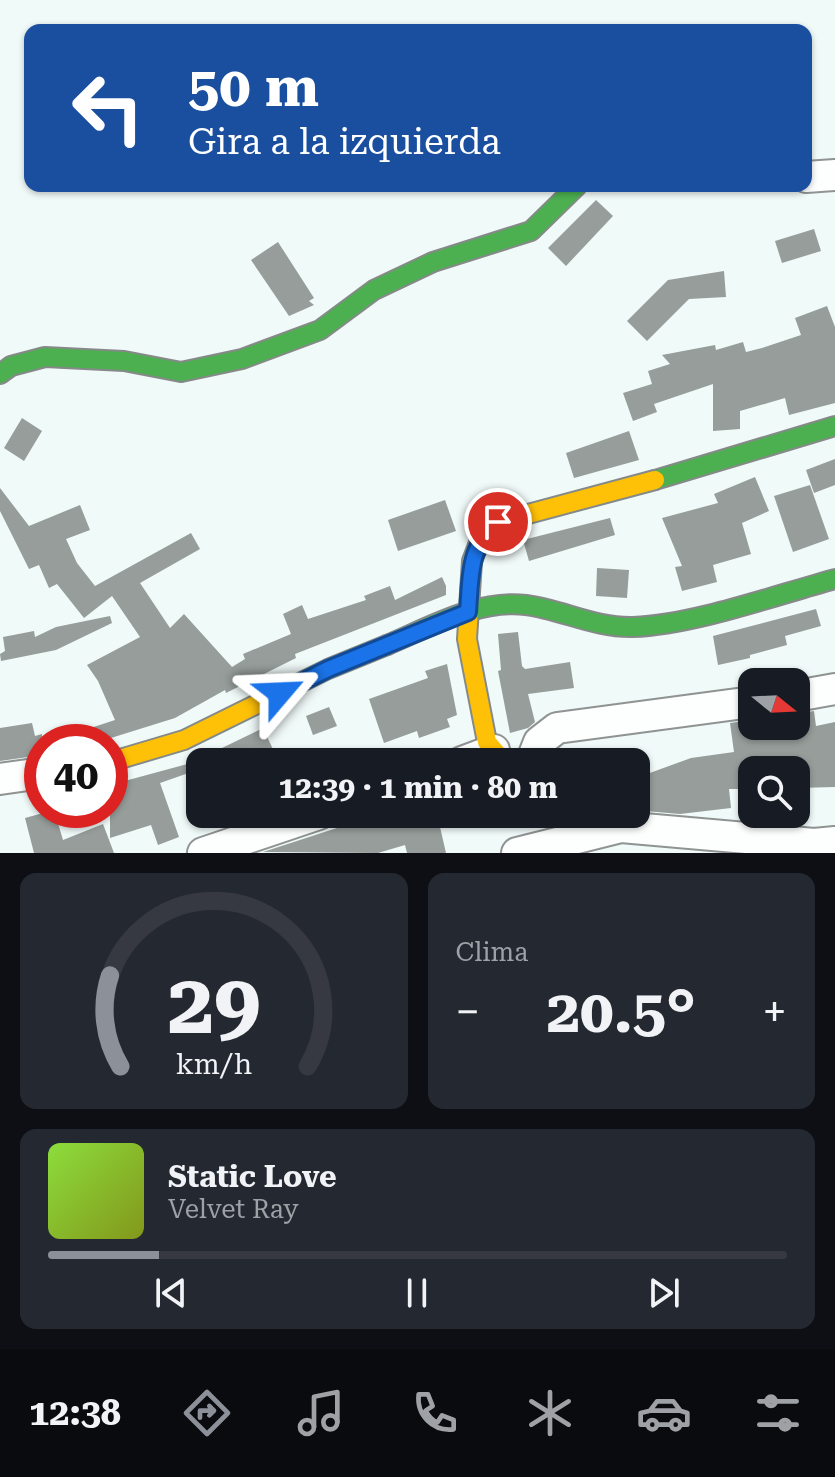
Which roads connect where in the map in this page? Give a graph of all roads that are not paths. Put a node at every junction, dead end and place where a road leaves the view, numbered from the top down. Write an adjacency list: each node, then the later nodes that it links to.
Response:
1 (835, 175): 2 (street)
2 (812, 177)
3 (571, 192): 4 (street)
4 (0, 374)
5 (835, 426): 7 (street)
6 (835, 579): 7 (street)
7 (468, 612): 11 (street); 13 (street)
8 (835, 689): 9 (street)
9 (810, 693)
10 (738, 704): 12 (street)
11 (492, 748)
12 (537, 748)
13 (128, 757)
14 (24, 776): 15 (street)
15 (0, 779)
16 (277, 828): 19 (street)
17 (577, 834): 18 (street); 20 (street)
18 (835, 842)
19 (203, 853)
20 (517, 853)

